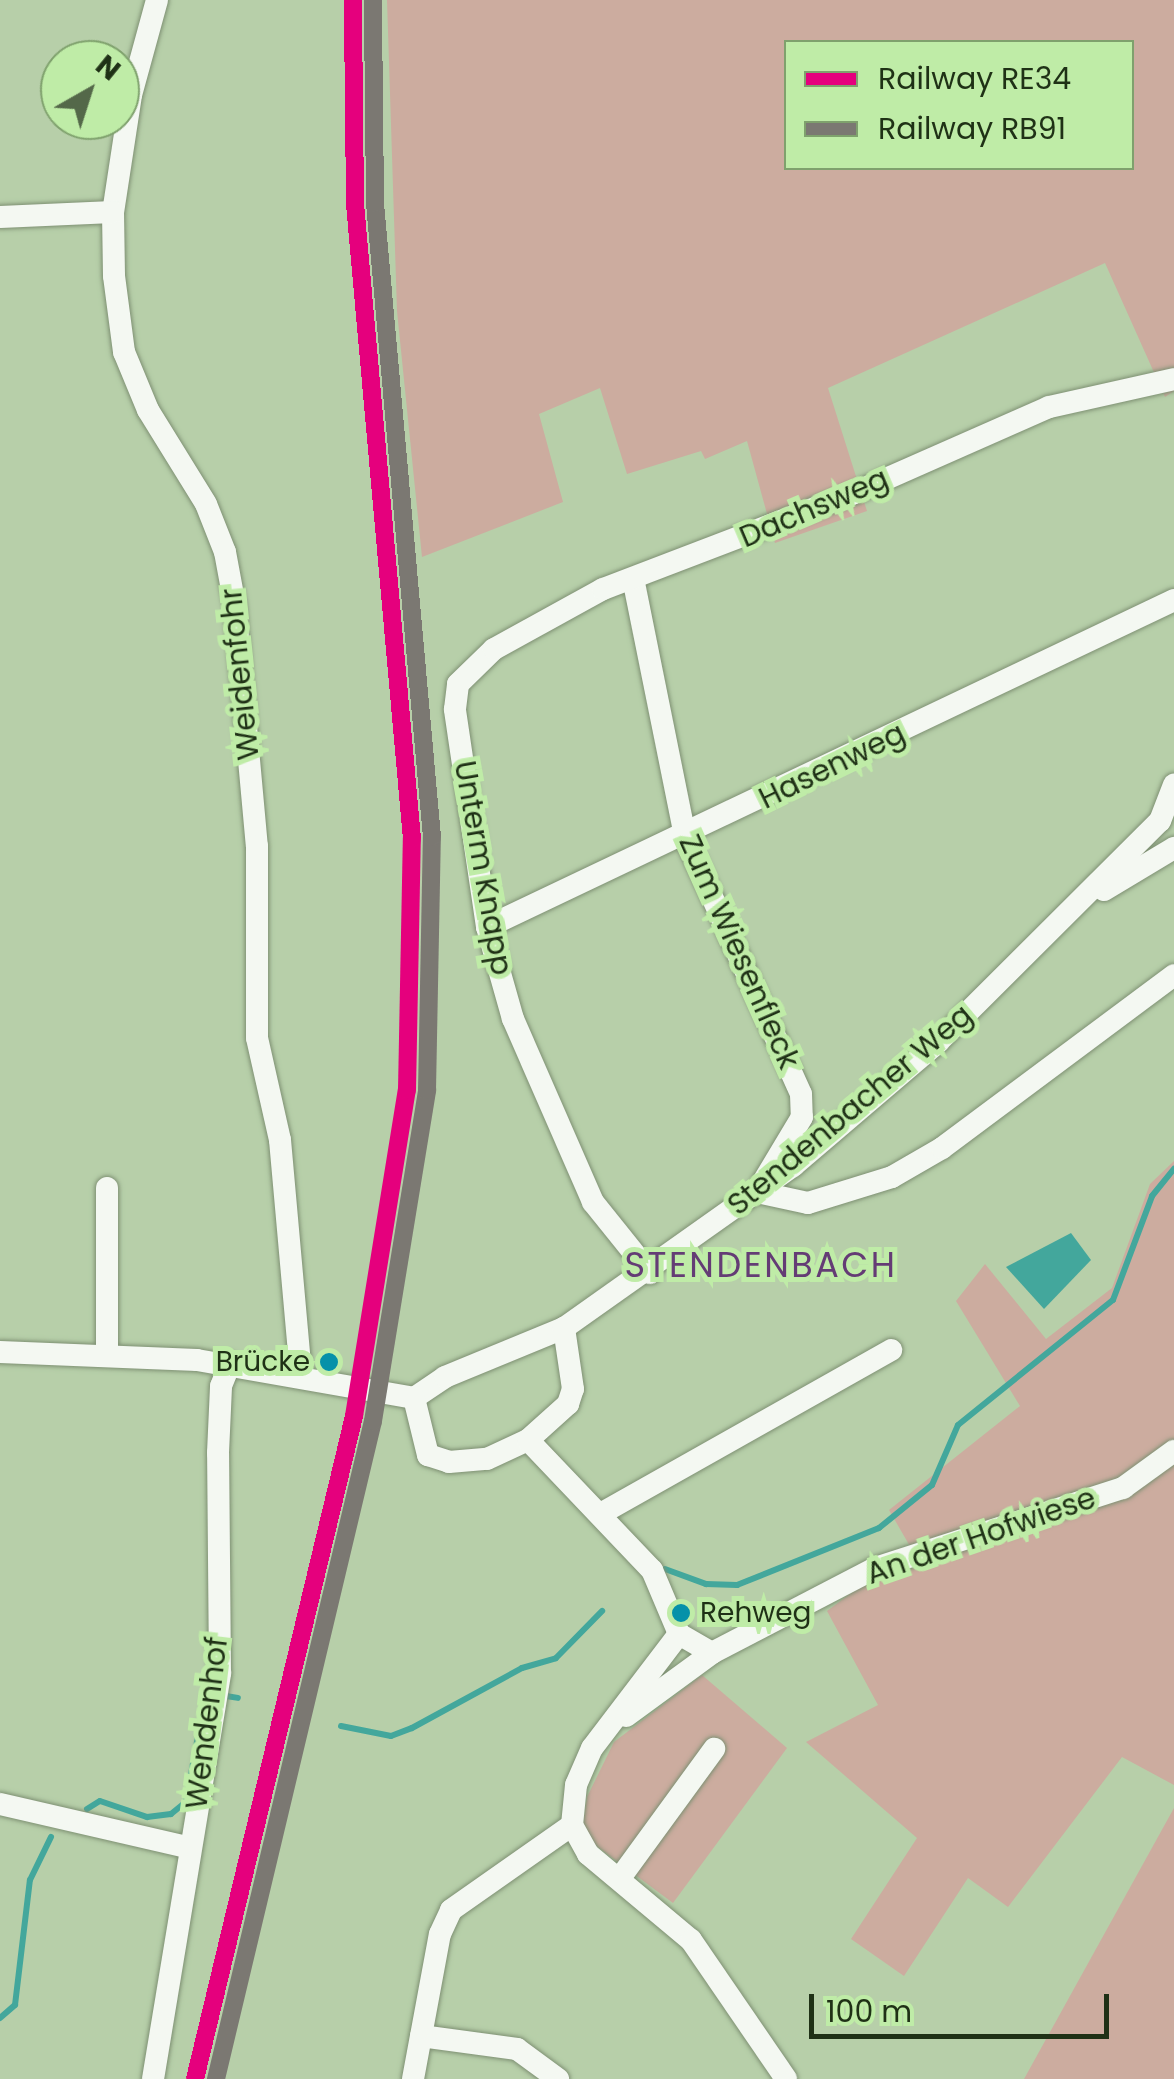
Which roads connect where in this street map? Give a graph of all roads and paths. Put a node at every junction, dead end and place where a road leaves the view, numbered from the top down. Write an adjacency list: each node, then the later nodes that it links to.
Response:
1 (157, 0): 2 (street, Weidenfohr)
2 (112, 212): 3 (street); 22 (street, Weidenfohr)
3 (0, 217)
4 (1174, 378): 5 (street, Dachsweg)
5 (634, 582): 7 (street, Dachsweg); 9 (street, Zum Wiesenfleck)
6 (1174, 600): 9 (street, Hasenweg)
7 (468, 670): 12 (street, Unterm Knapp)
8 (1174, 785): 11 (street, Stendenbacher Weg)
9 (684, 837): 12 (street, Hasenweg); 15 (street, Zum Wiesenfleck)
10 (1174, 848): 11 (street)
11 (1077, 906): 15 (street, Stendenbacher Weg)
12 (487, 927): 16 (street, Unterm Knapp)
13 (1174, 975): 15 (street)
14 (107, 1188): 20 (street)
15 (757, 1192): 16 (street, Stendenbacher Weg)
16 (650, 1272): 17 (street, Stendenbacher Weg)
17 (564, 1328): 23 (street, Stendenbacher Weg); 24 (street)
18 (891, 1350): 26 (street)
19 (0, 1352): 20 (street)
20 (107, 1355): 21 (street)
21 (230, 1364): 22 (street); 33 (street, Wendenhof)
22 (301, 1374): 23 (street)
23 (414, 1398): 24 (street)
24 (528, 1440): 26 (street)
25 (1174, 1452): 28 (street, An der Hofwiese)
26 (602, 1512): 27 (street)
27 (678, 1634): 28 (street); 29 (street)
28 (712, 1653): 29 (street, An der Hofwiese)
29 (604, 1732): 32 (street)
30 (714, 1748): 34 (street)
31 (0, 1804): 33 (street)
32 (572, 1825): 34 (street); 35 (street)
33 (190, 1848): 36 (street, Wendenhof)
34 (620, 1878): 39 (street)
35 (421, 2036): 37 (street); 38 (street)
36 (153, 2079)
37 (414, 2079)
38 (558, 2079)
39 (786, 2079)

